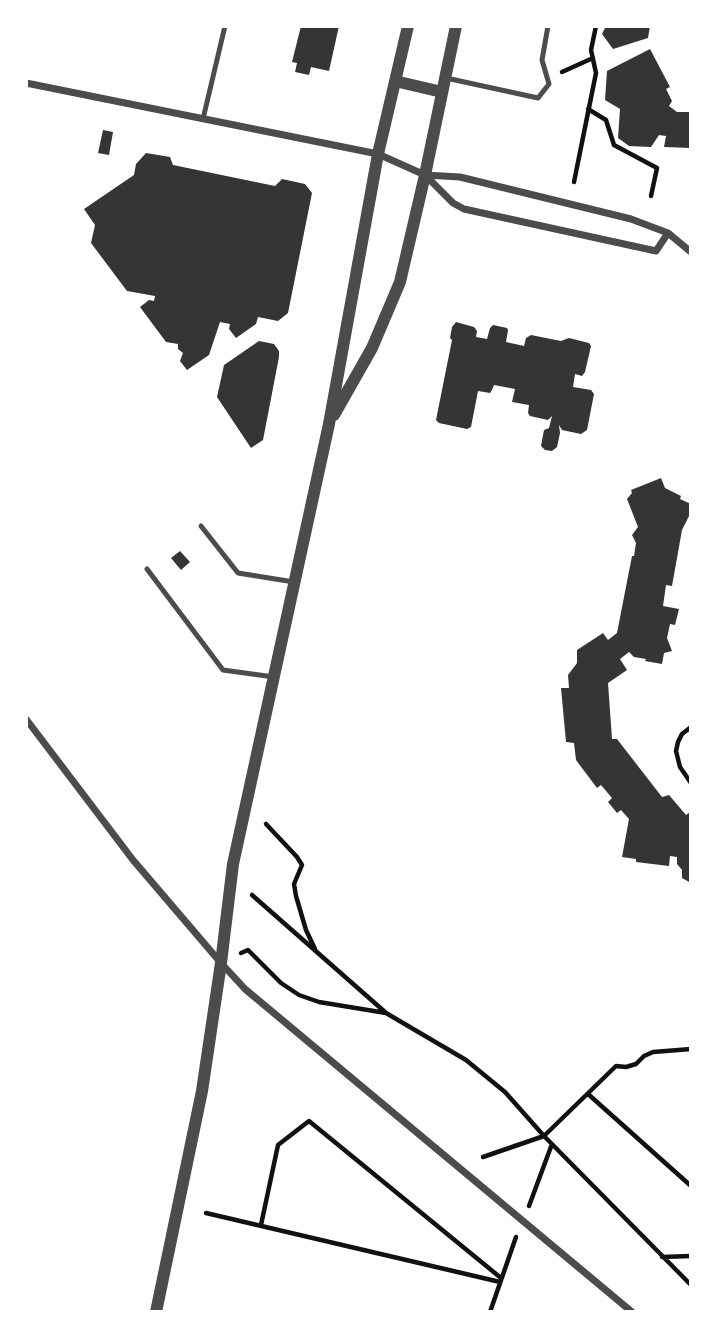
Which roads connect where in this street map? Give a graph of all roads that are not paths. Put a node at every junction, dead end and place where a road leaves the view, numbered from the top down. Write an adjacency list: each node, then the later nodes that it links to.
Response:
1 (225, 26): 9 (lane)
2 (408, 26): 6 (street)
3 (456, 26): 5 (street)
4 (548, 26): 5 (lane)
5 (446, 78): 8 (street)
6 (395, 82): 8 (street); 10 (street)
7 (26, 83): 9 (street)
8 (442, 92): 11 (street)
9 (204, 119): 10 (street)
10 (378, 154): 11 (street); 14 (street)
11 (425, 175): 12 (street); 12 (street); 14 (street)
12 (668, 233): 13 (street)
13 (691, 252)
14 (329, 424): 17 (street)
15 (201, 526): 17 (lane)
16 (147, 569): 18 (lane)
17 (294, 582): 18 (street)
18 (274, 677): 20 (street)
19 (26, 719): 20 (street)
20 (221, 963): 21 (street); 22 (street)
21 (156, 1312)
22 (632, 1312)

